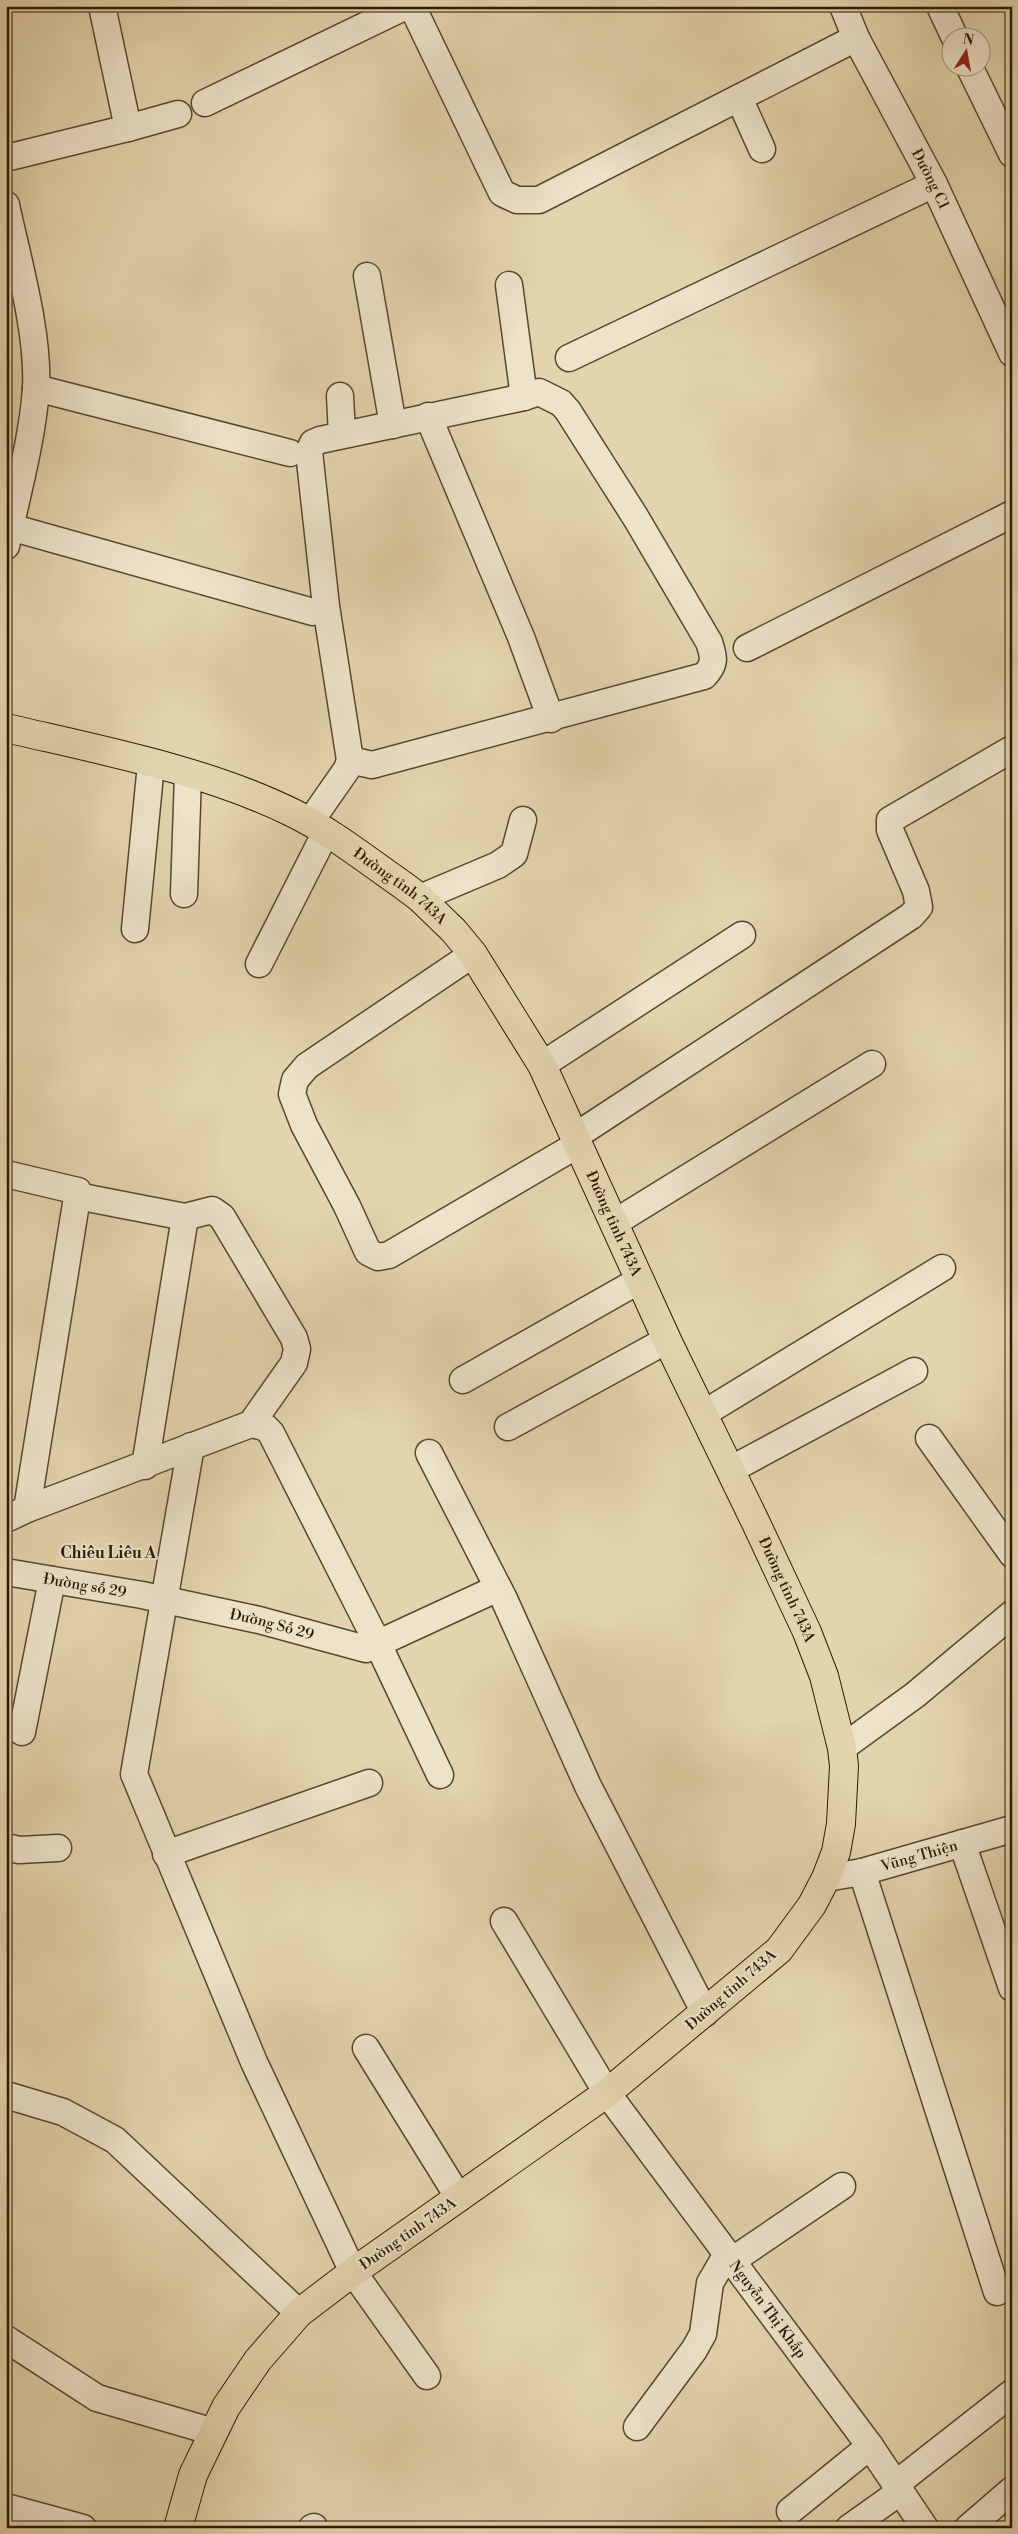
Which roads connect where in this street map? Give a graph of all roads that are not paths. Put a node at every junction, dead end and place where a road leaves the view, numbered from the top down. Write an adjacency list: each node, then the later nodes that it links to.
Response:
1 (102, 6): 12 (street)
2 (406, 6): 10 (street)
3 (412, 6): 9 (street)
4 (843, 6): 7 (street, Đường C1)
5 (940, 6): 6 (street)
6 (950, 28)
7 (856, 38): 9 (street); 16 (street, Đường C1)
8 (975, 78): 14 (street)
9 (739, 98): 13 (street)
10 (205, 103)
11 (178, 114): 12 (street)
12 (128, 128): 15 (street)
13 (762, 148)
14 (1012, 154)
15 (6, 158)
16 (934, 184): 20 (street, Đường C1); 21 (street)
17 (6, 205): 22 (street)
18 (366, 276): 26 (street)
19 (509, 284): 23 (street)
20 (1012, 353)
21 (569, 358)
22 (36, 388): 28 (street); 30 (street)
23 (532, 394): 25 (street); 33 (street)
24 (340, 396): 27 (street)
25 (428, 416): 26 (street); 33 (street)
26 (393, 425): 27 (street)
27 (342, 435): 36 (street)
28 (290, 453)
29 (1012, 514): 32 (street)
30 (8, 536): 31 (street)
31 (312, 612)
32 (747, 648)
33 (551, 719): 36 (street)
34 (6, 728): 37 (main road, Đường tỉnh 743A)
35 (1012, 749): 49 (street)
36 (350, 760): 40 (street)
37 (151, 764): 38 (main road, Đường tỉnh 743A); 43 (street)
38 (188, 774): 40 (main road, Đường tỉnh 743A); 41 (street)
39 (522, 820): 42 (street)
40 (318, 827): 42 (main road, Đường tỉnh 743A); 46 (street)
41 (184, 894)
42 (420, 898): 45 (main road, Đường tỉnh 743A)
43 (135, 929)
44 (742, 935): 48 (street)
45 (472, 954): 48 (main road, Đường tỉnh 743A); 49 (street)
46 (259, 964)
47 (872, 1064): 53 (street)
48 (542, 1065): 49 (main road, Đường tỉnh 743A)
49 (576, 1141): 53 (main road, Đường tỉnh 743A)
50 (6, 1174): 51 (street)
51 (77, 1196): 52 (street); 67 (street)
52 (185, 1217): 60 (street); 65 (street)
53 (614, 1223): 55 (main road, Đường tỉnh 743A)
54 (942, 1268): 59 (street)
55 (640, 1280): 56 (main road, Đường tỉnh 743A); 58 (street)
56 (667, 1340): 59 (main road, Đường tỉnh 743A); 61 (street)
57 (914, 1371): 66 (street)
58 (463, 1380)
59 (703, 1414): 66 (main road, Đường tỉnh 743A)
60 (250, 1424): 63 (street); 74 (street)
61 (508, 1427)
62 (929, 1438): 68 (street)
63 (191, 1446): 65 (street); 72 (street)
64 (429, 1453): 71 (street)
65 (145, 1466): 67 (street)
66 (730, 1470): 76 (main road, Đường tỉnh 743A)
67 (16, 1514)
68 (1012, 1554)
69 (6, 1572): 70 (street, Đường số 29)
70 (52, 1580): 72 (street, Đường số 29); 75 (street)
71 (498, 1588): 74 (street); 88 (street)
72 (164, 1600): 74 (street, Đường Số 29); 83 (street)
73 (1012, 1614): 76 (street)
74 (378, 1644): 77 (street)
75 (22, 1732)
76 (842, 1748): 85 (main road, Đường tỉnh 743A)
77 (440, 1775)
78 (369, 1783): 83 (street)
79 (1012, 1829): 80 (street, Vũng Thiện)
80 (962, 1844): 84 (street, Vũng Thiện); 87 (street)
81 (6, 1848): 82 (street)
82 (58, 1848)
83 (166, 1854): 95 (street)
84 (862, 1872): 85 (street, Vũng Thiện); 96 (street)
85 (826, 1878): 88 (main road, Đường tỉnh 743A)
86 (504, 1921): 90 (street, Nguyễn Thị Khắp)
87 (1012, 1988)
88 (705, 2013): 90 (main road, Đường tỉnh 743A)
89 (366, 2048): 93 (street)
90 (607, 2094): 93 (main road, Đường tỉnh 743A); 94 (street, Nguyễn Thị Khắp)
91 (6, 2095): 97 (street)
92 (842, 2186): 94 (street)
93 (459, 2198): 95 (main road, Đường tỉnh 743A)
94 (730, 2257): 101 (street); 103 (street, Nguyễn Thị Khắp)
95 (353, 2272): 97 (main road, Đường tỉnh 743A); 99 (street)
96 (997, 2292)
97 (299, 2312): 102 (main road, Đường tỉnh 743A)
98 (6, 2339): 102 (street)
99 (427, 2376)
100 (1012, 2393): 104 (street)
101 (637, 2427)
102 (214, 2432): 109 (main road, Đường tỉnh 743A)
103 (870, 2446): 104 (street, Nguyễn Thị Khắp); 107 (street)
104 (899, 2487): 110 (street); 111 (street, Nguyễn Thị Khắp)
105 (1012, 2490): 112 (street)
106 (6, 2507): 108 (street)
107 (790, 2510)
108 (83, 2528)
109 (178, 2528)
110 (849, 2528)
111 (925, 2528)
112 (968, 2528)

